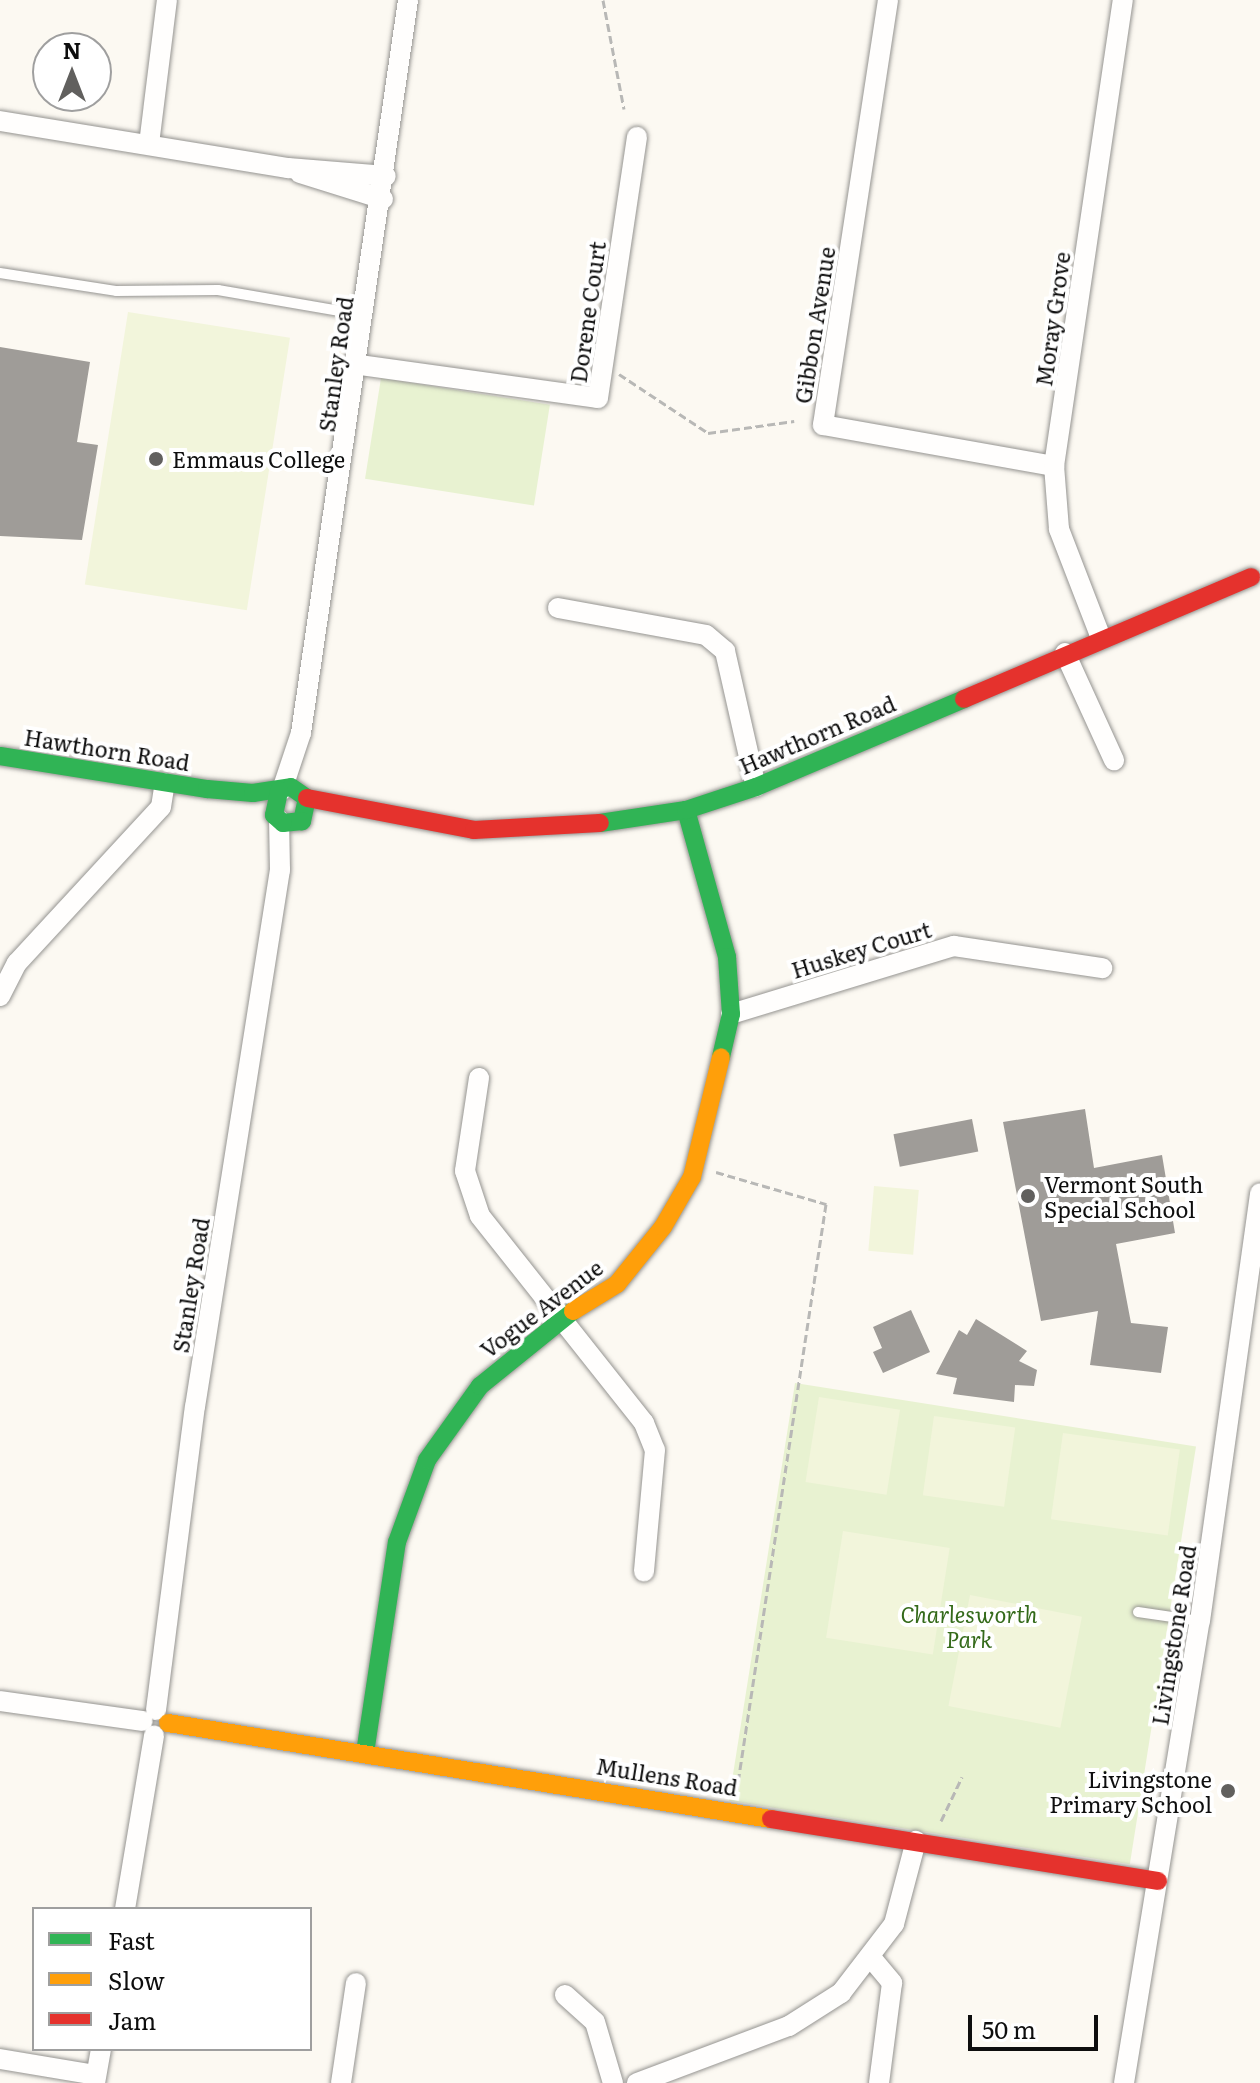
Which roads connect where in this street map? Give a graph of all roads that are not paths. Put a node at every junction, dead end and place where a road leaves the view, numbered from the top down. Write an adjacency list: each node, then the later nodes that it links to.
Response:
1 (408, 0): 9 (street, Stanley Road)
2 (888, 0): 14 (street, Gibbon Avenue)
3 (1123, 0): 14 (street, Moray Grove)
4 (171, 2): 7 (street)
5 (0, 121): 7 (street)
6 (637, 137): 13 (street, Dorene Court)
7 (149, 144): 8 (street)
8 (288, 168): 9 (street); 10 (street)
9 (386, 176): 10 (street, Stanley Road)
10 (383, 199): 12 (street, Stanley Road)
11 (0, 273): 12 (lane)
12 (367, 316): 13 (street, Stanley Road)
13 (360, 365): 20 (street, Stanley Road)
14 (1054, 466): 18 (street, Moray Grove)
15 (1255, 556): 16 (street)
16 (1255, 581): 18 (street, Hawthorn Road)
17 (558, 608): 24 (street)
18 (1101, 638): 19 (street, Hawthorn Road)
19 (1065, 653): 22 (street); 24 (street, Hawthorn Road)
20 (301, 733): 26 (street, Stanley Road); 27 (street, Stanley Road)
21 (0, 756): 23 (street, Hawthorn Road)
22 (1114, 760)
23 (165, 783): 25 (street, Hawthorn Road); 34 (street)
24 (756, 787): 28 (street, Hawthorn Road)
25 (207, 789): 26 (street, Hawthorn Road); 30 (street, Hawthorn Road)
26 (280, 790): 27 (street, Hawthorn Road); 30 (street)
27 (306, 797): 29 (street, Hawthorn Road); 31 (street)
28 (686, 810): 29 (street, Hawthorn Road); 35 (street, Vogue Avenue)
29 (378, 816): 31 (street, Hawthorn Road)
30 (278, 820): 31 (street, Hawthorn Road); 32 (street, Stanley Road)
31 (301, 821): 32 (street, Stanley Road)
32 (280, 870): 44 (street, Stanley Road)
33 (1102, 968): 35 (street, Huskey Court)
34 (0, 996)
35 (731, 1014): 39 (street, Vogue Avenue)
36 (479, 1078): 39 (street)
37 (1260, 1193): 38 (street, Livingstone Road)
38 (1255, 1258): 42 (street, Livingstone Road)
39 (558, 1320): 40 (street); 45 (street, Vogue Avenue)
40 (644, 1572)
41 (1138, 1612): 42 (lane)
42 (1200, 1621): 47 (street, Livingstone Road)
43 (0, 1701): 44 (street, Mullens Road)
44 (155, 1722): 45 (street, Mullens Road); 48 (street, Stanley Road)
45 (365, 1753): 46 (street, Mullens Road)
46 (916, 1841): 47 (street, Mullens Road); 49 (street)
47 (1158, 1881): 59 (street, Livingstone Road)
48 (125, 1907)
49 (873, 1960): 57 (street); 58 (street)
50 (356, 1983): 55 (street)
51 (565, 1995): 56 (street)
52 (101, 2051): 54 (street)
53 (0, 2059): 54 (street)
54 (96, 2079)
55 (341, 2083)
56 (613, 2083)
57 (637, 2083)
58 (879, 2083)
59 (1124, 2083)

